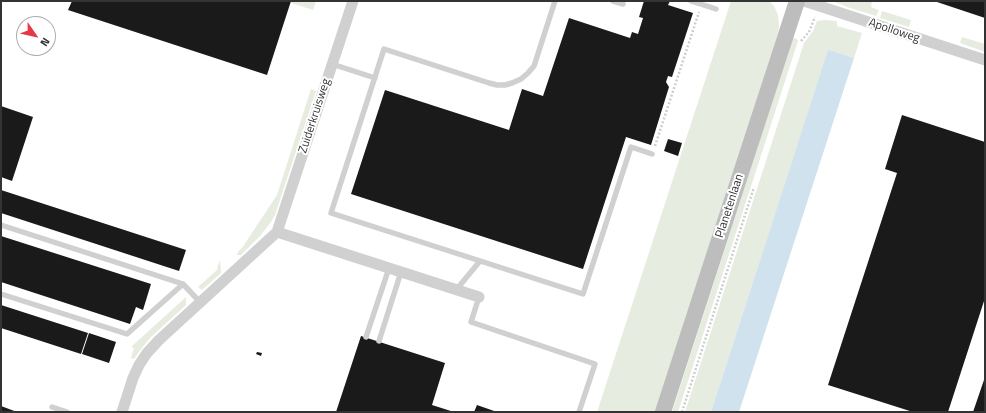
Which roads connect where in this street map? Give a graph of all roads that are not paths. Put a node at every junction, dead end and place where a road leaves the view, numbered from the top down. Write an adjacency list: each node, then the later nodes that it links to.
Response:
1 (352, 1): 10 (street, Zuiderkruisweg)
2 (556, 1): 11 (lane)
3 (613, 1): 7 (lane)
4 (691, 1): 8 (lane)
5 (797, 1): 29 (street, Planetenlaan)
6 (804, 1): 9 (street, Apolloweg)
7 (623, 4)
8 (716, 9)
9 (985, 60)
10 (332, 64): 11 (lane); 14 (street, Zuiderkruisweg)
11 (374, 78): 15 (lane)
12 (652, 154): 15 (lane)
13 (1, 224): 18 (lane)
14 (277, 232): 16 (street); 22 (street, Zuiderkruisweg)
15 (480, 261): 19 (lane)
16 (389, 268): 17 (street); 23 (lane)
17 (401, 272): 19 (street); 24 (lane)
18 (183, 284): 20 (lane); 22 (lane)
19 (456, 290): 21 (street)
20 (1, 294)
21 (479, 298): 28 (lane)
22 (200, 302): 27 (street, Zuiderkruisweg)
23 (366, 337)
24 (379, 341)
25 (52, 407): 26 (lane)
26 (67, 412)
27 (122, 412)
28 (579, 412)
29 (664, 412)

